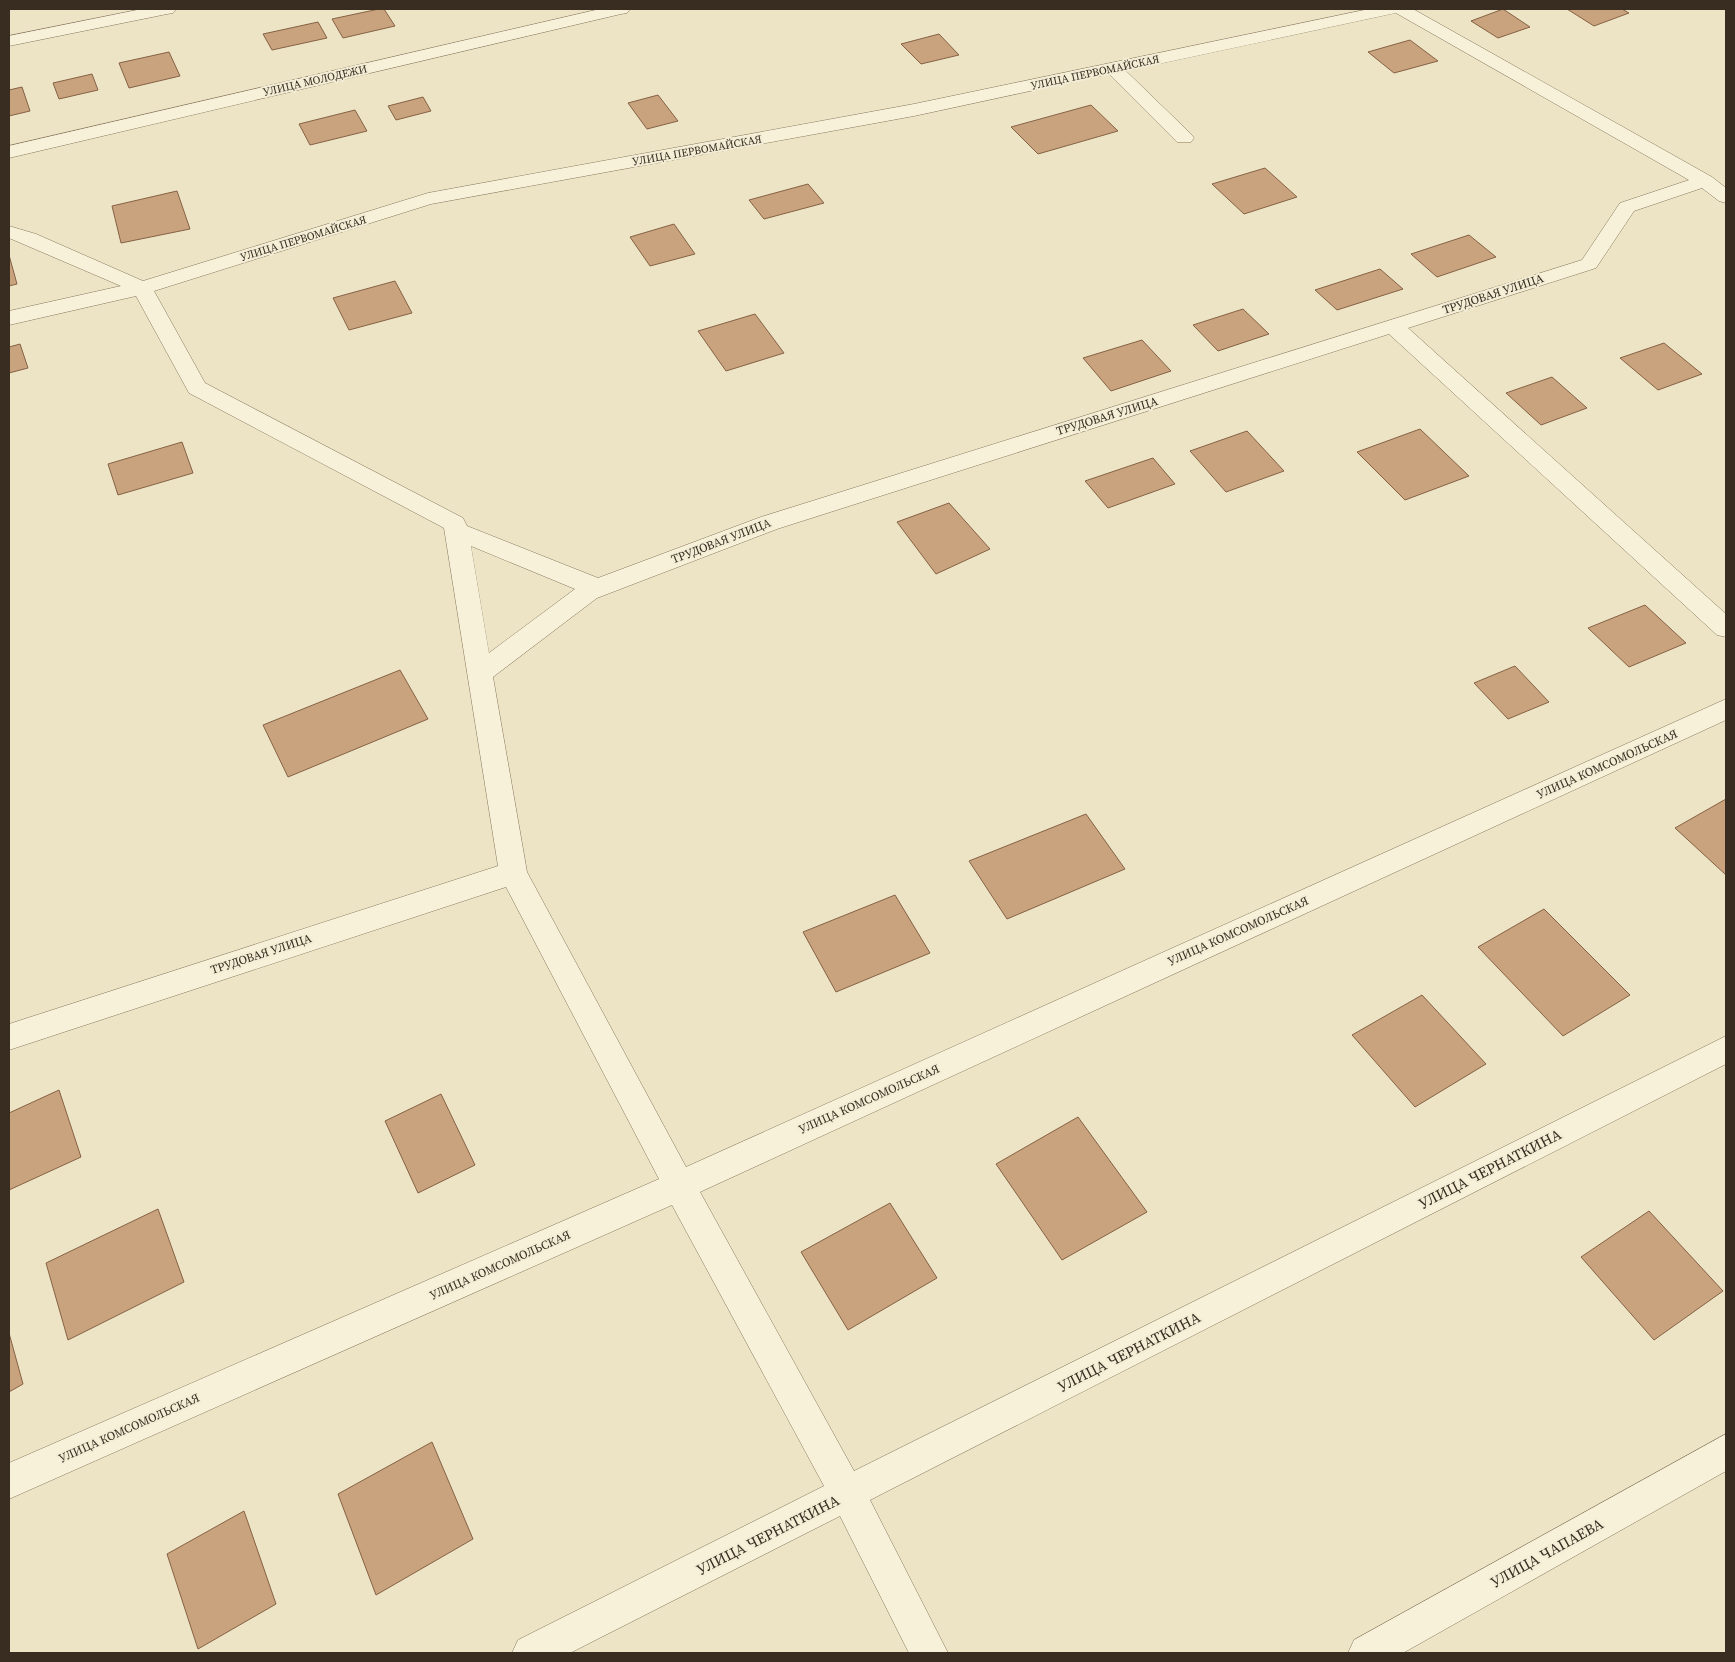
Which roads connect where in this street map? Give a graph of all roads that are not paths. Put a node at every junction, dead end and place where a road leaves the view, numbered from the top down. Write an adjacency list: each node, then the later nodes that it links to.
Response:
1 (167, 9): 5 (street)
2 (621, 9): 8 (street, УЛИЦА МОЛОДЕЖИ)
3 (1392, 9): 6 (street, УЛИЦА ПЕРВОМАЙСКАЯ)
4 (1401, 9): 9 (street)
5 (9, 41)
6 (1113, 68): 7 (street); 12 (street, УЛИЦА ПЕРВОМАЙСКАЯ)
7 (1184, 138)
8 (9, 152)
9 (1705, 181): 10 (street); 14 (street, ТРУДОВАЯ УЛИЦА)
10 (1726, 197)
11 (9, 232): 12 (street)
12 (142, 288): 13 (street, УЛИЦА ПЕРВОМАЙСКАЯ); 15 (street)
13 (9, 318)
14 (1392, 326): 16 (street, ТРУДОВАЯ УЛИЦА); 17 (street)
15 (457, 531): 16 (street); 18 (street)
16 (598, 588): 18 (street, ТРУДОВАЯ УЛИЦА)
17 (1726, 628)
18 (480, 673): 20 (street)
19 (1726, 709): 23 (street, УЛИЦА КОМСОМОЛЬСКАЯ)
20 (513, 873): 21 (street, ТРУДОВАЯ УЛИЦА); 23 (street)
21 (9, 1037)
22 (1726, 1049): 26 (street, УЛИЦА ЧЕРНАТКИНА)
23 (678, 1186): 25 (street, УЛИЦА КОМСОМОЛЬСКАЯ); 26 (street)
24 (1726, 1452): 29 (street, УЛИЦА ЧАПАЕВА)
25 (9, 1481)
26 (848, 1495): 27 (street, УЛИЦА ЧЕРНАТКИНА); 28 (street)
27 (530, 1653)
28 (929, 1653)
29 (1367, 1653)

